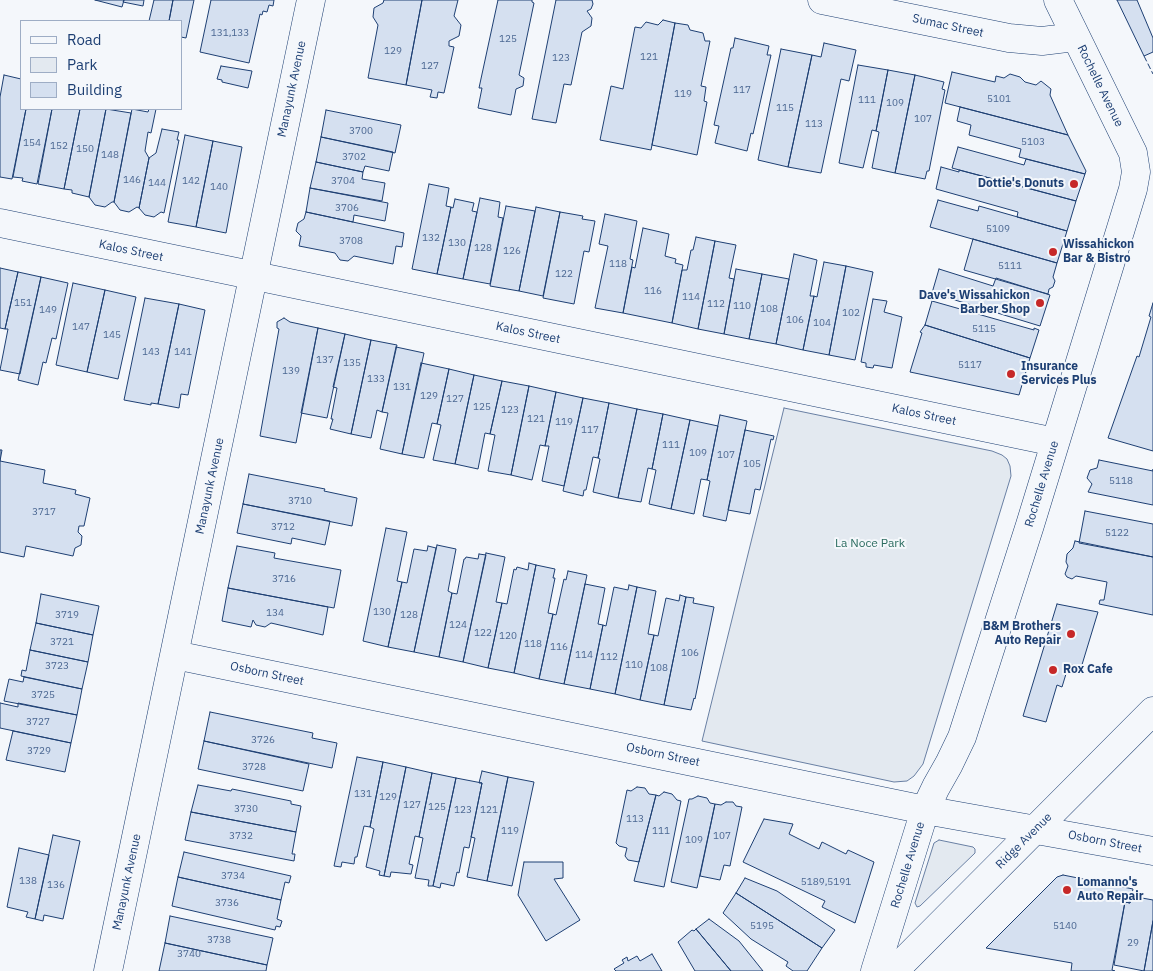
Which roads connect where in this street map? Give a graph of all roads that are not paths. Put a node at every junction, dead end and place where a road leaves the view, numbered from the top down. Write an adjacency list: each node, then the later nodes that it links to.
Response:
1 (311, 0): 6 (street, Manayunk Avenue)
2 (822, 0): 4 (street, Sumac Street)
3 (1058, 0): 4 (street, Rochelle Avenue)
4 (1075, 37): 7 (street, Rochelle Avenue)
5 (0, 223): 6 (street, Kalos Street)
6 (253, 276): 7 (street, Kalos Street); 8 (street, Manayunk Avenue)
7 (1055, 442): 10 (street, Rochelle Avenue)
8 (174, 655): 10 (street, Osborn Street); 13 (street, Manayunk Avenue)
9 (1153, 711): 11 (street, Ridge Avenue)
10 (926, 810): 11 (street, Osborn Street); 14 (street, Rochelle Avenue)
11 (1035, 830): 12 (street, Osborn Street); 15 (street, Ridge Avenue)
12 (1153, 851)
13 (108, 971)
14 (875, 971)
15 (894, 971)

